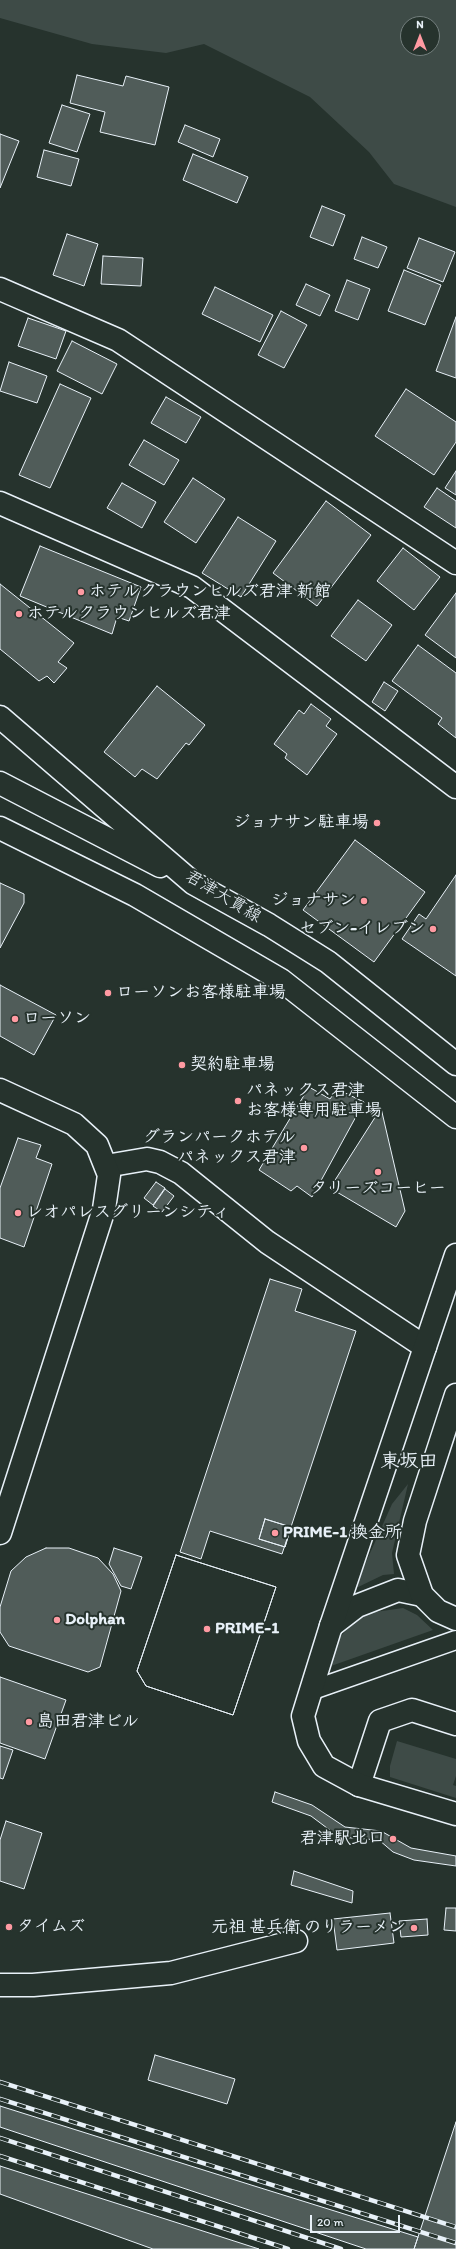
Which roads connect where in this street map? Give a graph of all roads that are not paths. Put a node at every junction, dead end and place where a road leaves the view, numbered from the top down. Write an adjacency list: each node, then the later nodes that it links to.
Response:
1 (0, 289): 3 (street)
2 (0, 503): 6 (street)
3 (455, 561)
4 (0, 717): 8 (street, 君津大貫線)
5 (0, 783): 8 (street)
6 (456, 786)
7 (0, 828): 11 (street)
8 (193, 883): 9 (street, 君津大貫線)
9 (456, 1064)
10 (0, 1090): 12 (street)
11 (456, 1117)
12 (106, 1166): 14 (street); 16 (street)
13 (456, 1255): 14 (street)
14 (425, 1347): 19 (street)
15 (456, 1395): 17 (street)
16 (0, 1533)
17 (422, 1595): 18 (street); 19 (street)
18 (456, 1619)
19 (331, 1626): 21 (street)
20 (456, 1640): 21 (lane)
21 (310, 1691): 23 (street)
22 (456, 1724): 23 (street)
23 (359, 1785): 24 (street)
24 (456, 1814)
25 (296, 1941): 26 (street)
26 (0, 1985)

